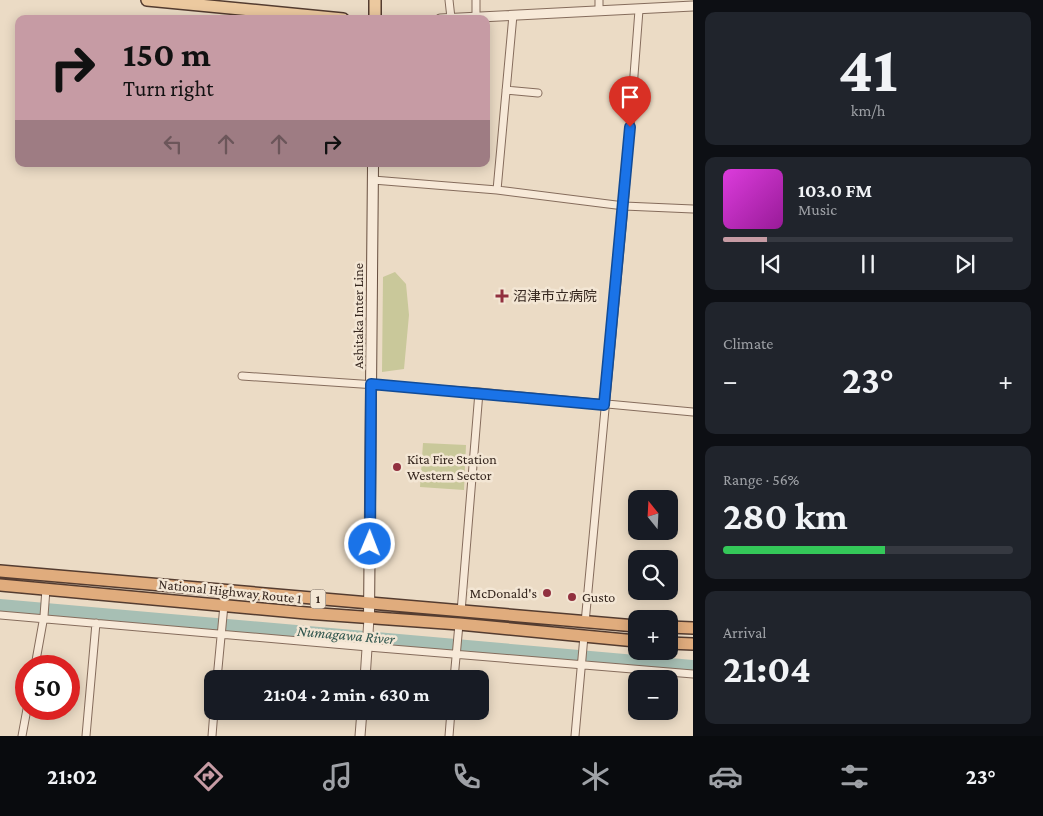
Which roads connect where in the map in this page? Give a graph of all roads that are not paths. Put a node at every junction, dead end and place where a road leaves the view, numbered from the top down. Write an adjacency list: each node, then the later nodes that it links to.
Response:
1 (147, 0): 2 (main road)
2 (153, 0): 7 (main road)
3 (375, 0): 12 (main road)
4 (449, 0): 13 (street)
5 (476, 0): 14 (street)
6 (599, 0): 10 (street)
7 (199, 3): 11 (main road)
8 (693, 6): 9 (street)
9 (639, 10): 10 (street); 22 (street)
10 (599, 11): 15 (street)
11 (306, 15)
12 (375, 15)
13 (450, 15)
14 (476, 15)
15 (513, 15): 16 (street); 17 (street)
16 (490, 16)
17 (506, 90): 18 (street); 21 (street)
18 (538, 93)
19 (373, 167): 20 (main road, Ashitaka Inter Line)
20 (373, 180): 21 (street); 25 (main road, Ashitaka Inter Line)
21 (497, 190): 22 (street)
22 (624, 206): 23 (street); 27 (street)
23 (693, 209)
24 (242, 376): 25 (street)
25 (371, 384): 26 (street); 33 (main road, Ashitaka Inter Line)
26 (479, 392): 27 (street); 34 (street)
27 (604, 405): 28 (street); 39 (street)
28 (693, 412)
29 (0, 571): 33 (highway, National Highway Route 1 / 1)
30 (0, 585): 31 (highway, National Highway Route 1 / 1)
31 (46, 594): 32 (highway, National Highway Route 1 / 1); 36 (street)
32 (224, 604): 38 (highway, National Highway Route 1 / 1); 44 (street)
33 (369, 604): 34 (highway, National Highway Route 1 / 1); 38 (main road, Ashitaka Inter Line)
34 (461, 612): 39 (highway, National Highway Route 1 / 1)
35 (0, 614): 36 (street)
36 (43, 617): 37 (street); 51 (street)
37 (96, 623): 44 (street); 62 (street)
38 (369, 623): 43 (highway, National Highway Route 1 / 1); 49 (street)
39 (585, 623): 40 (highway, National Highway Route 1 / 1)
40 (628, 626)
41 (678, 627): 42 (highway)
42 (693, 628)
43 (459, 629): 45 (highway, National Highway Route 1 / 1); 50 (street)
44 (221, 632): 49 (street); 53 (street)
45 (583, 641): 46 (highway, National Highway Route 1 / 1); 52 (street)
46 (628, 641)
47 (678, 643): 48 (highway)
48 (693, 644)
49 (368, 646): 50 (street); 54 (street)
50 (456, 652): 52 (street); 55 (street)
51 (37, 655)
52 (581, 664): 56 (street); 66 (street)
53 (218, 670)
54 (366, 670)
55 (455, 670)
56 (693, 674)
57 (25, 720): 61 (street)
58 (213, 720): 63 (street)
59 (361, 720): 64 (street)
60 (450, 720): 65 (street)
61 (22, 736)
62 (86, 736)
63 (212, 736)
64 (360, 736)
65 (449, 736)
66 (575, 736)

